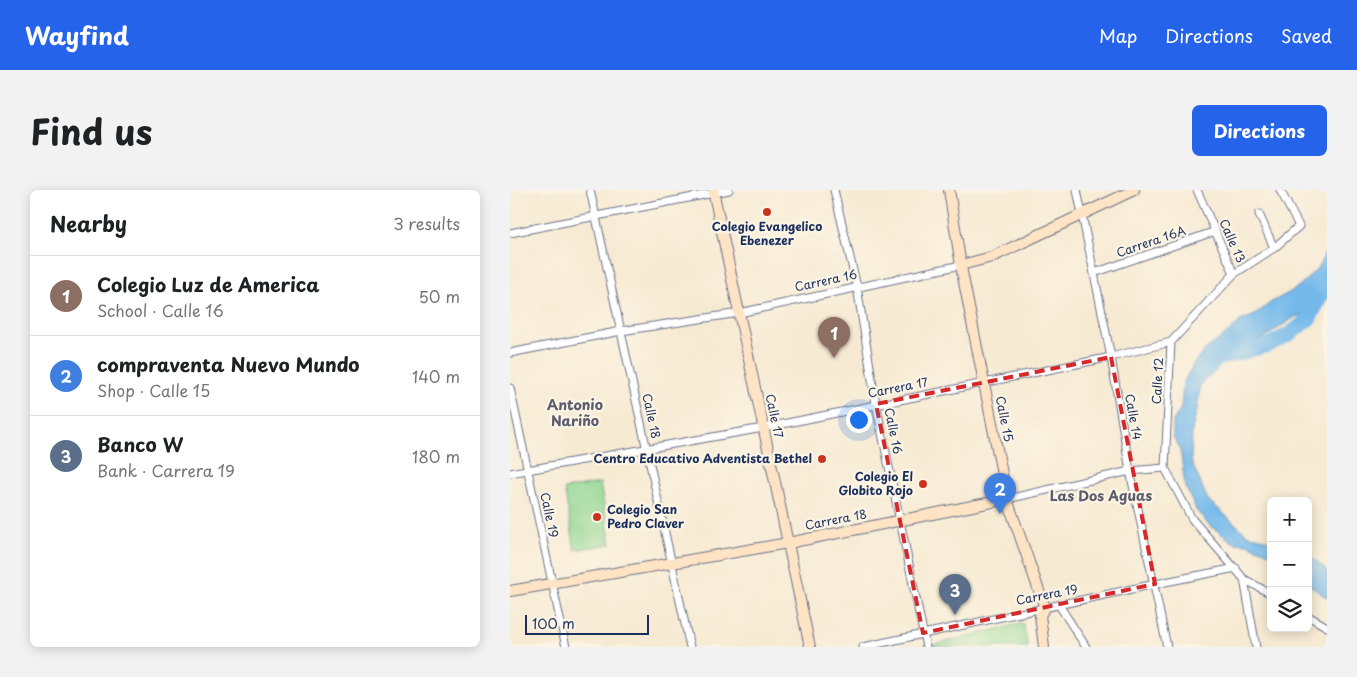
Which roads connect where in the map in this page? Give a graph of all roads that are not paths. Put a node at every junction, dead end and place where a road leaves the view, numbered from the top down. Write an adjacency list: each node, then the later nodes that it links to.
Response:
1 (590, 190): 12 (street, Calle 18)
2 (729, 190): 9 (street)
3 (834, 190): 19 (street, Calle 16)
4 (949, 190): 16 (street, Calle 15)
5 (1077, 190): 10 (street, Calle 14)
6 (1134, 190): 10 (street, Carrera 16)
7 (1197, 190): 13 (street, Calle 13)
8 (1280, 190): 15 (street, Calle 12)
9 (713, 191): 12 (street); 20 (street, Calle 17)
10 (1082, 214): 16 (street, Carrera 16); 17 (street, Calle 14)
11 (1259, 214): 15 (street)
12 (596, 216): 14 (street); 21 (street, Calle 18)
13 (1216, 231): 17 (street, Carrera 16A); 18 (street, Calle 13)
14 (510, 233)
15 (1274, 248): 18 (street, Calle 12)
16 (961, 265): 19 (street, Carrera 16); 25 (street, Calle 15)
17 (1094, 273): 24 (street, Calle 14)
18 (1234, 274): 22 (street, Calle 12)
19 (856, 288): 20 (street, Carrera 16); 27 (street, Calle 16)
20 (739, 313): 21 (street, Carrera 16); 28 (street, Calle 17)
21 (621, 331): 23 (street, Carrera 16); 29 (street, Calle 18)
22 (1171, 342): 24 (street, Carrera 17); 30 (street, Calle 12)
23 (510, 353)
24 (1111, 356): 25 (street, Carrera 17); 32 (street, Calle 14)
25 (984, 383): 27 (street, Carrera 17); 34 (street, Calle 15)
26 (510, 388): 31 (street, Calle 19)
27 (876, 404): 28 (street, Carrera 17); 35 (street, Calle 16)
28 (763, 428): 29 (street, Carrera 17); 36 (street, Calle 17)
29 (646, 447): 31 (street, Carrera 17); 37 (street, Calle 18)
30 (1165, 468): 32 (street, Carrera 18); 38 (street)
31 (528, 469): 33 (street, Carrera 17); 40 (street, Calle 19)
32 (1130, 470): 34 (street, Carrera 18); 41 (street, Calle 14)
33 (510, 473)
34 (1007, 499): 35 (street, Carrera 18); 45 (street, Calle 15)
35 (899, 521): 36 (street, Carrera 18); 48 (street, Calle 16)
36 (788, 542): 37 (street, Carrera 18); 51 (street, Calle 17)
37 (671, 562): 40 (street, Carrera 18); 50 (street, Calle 18)
38 (1236, 568): 39 (street); 41 (street, Carrera 19)
39 (1244, 579): 43 (street); 57 (street)
40 (552, 583): 42 (street, Carrera 18); 49 (street, Calle 19)
41 (1155, 584): 44 (street, Carrera 19); 56 (street, Calle 14)
42 (510, 591)
43 (1267, 592)
44 (1059, 605): 45 (street, Carrera 19); 55 (street)
45 (1045, 608): 48 (street, Carrera 19); 54 (street, Calle 15)
46 (1312, 618): 47 (street)
47 (1327, 627)
48 (923, 633): 52 (street, Carrera 19); 53 (street, Calle 16)
49 (566, 647)
50 (690, 647)
51 (810, 647)
52 (863, 647)
53 (926, 647)
54 (1044, 647)
55 (1086, 647)
56 (1167, 647)
57 (1256, 647)

